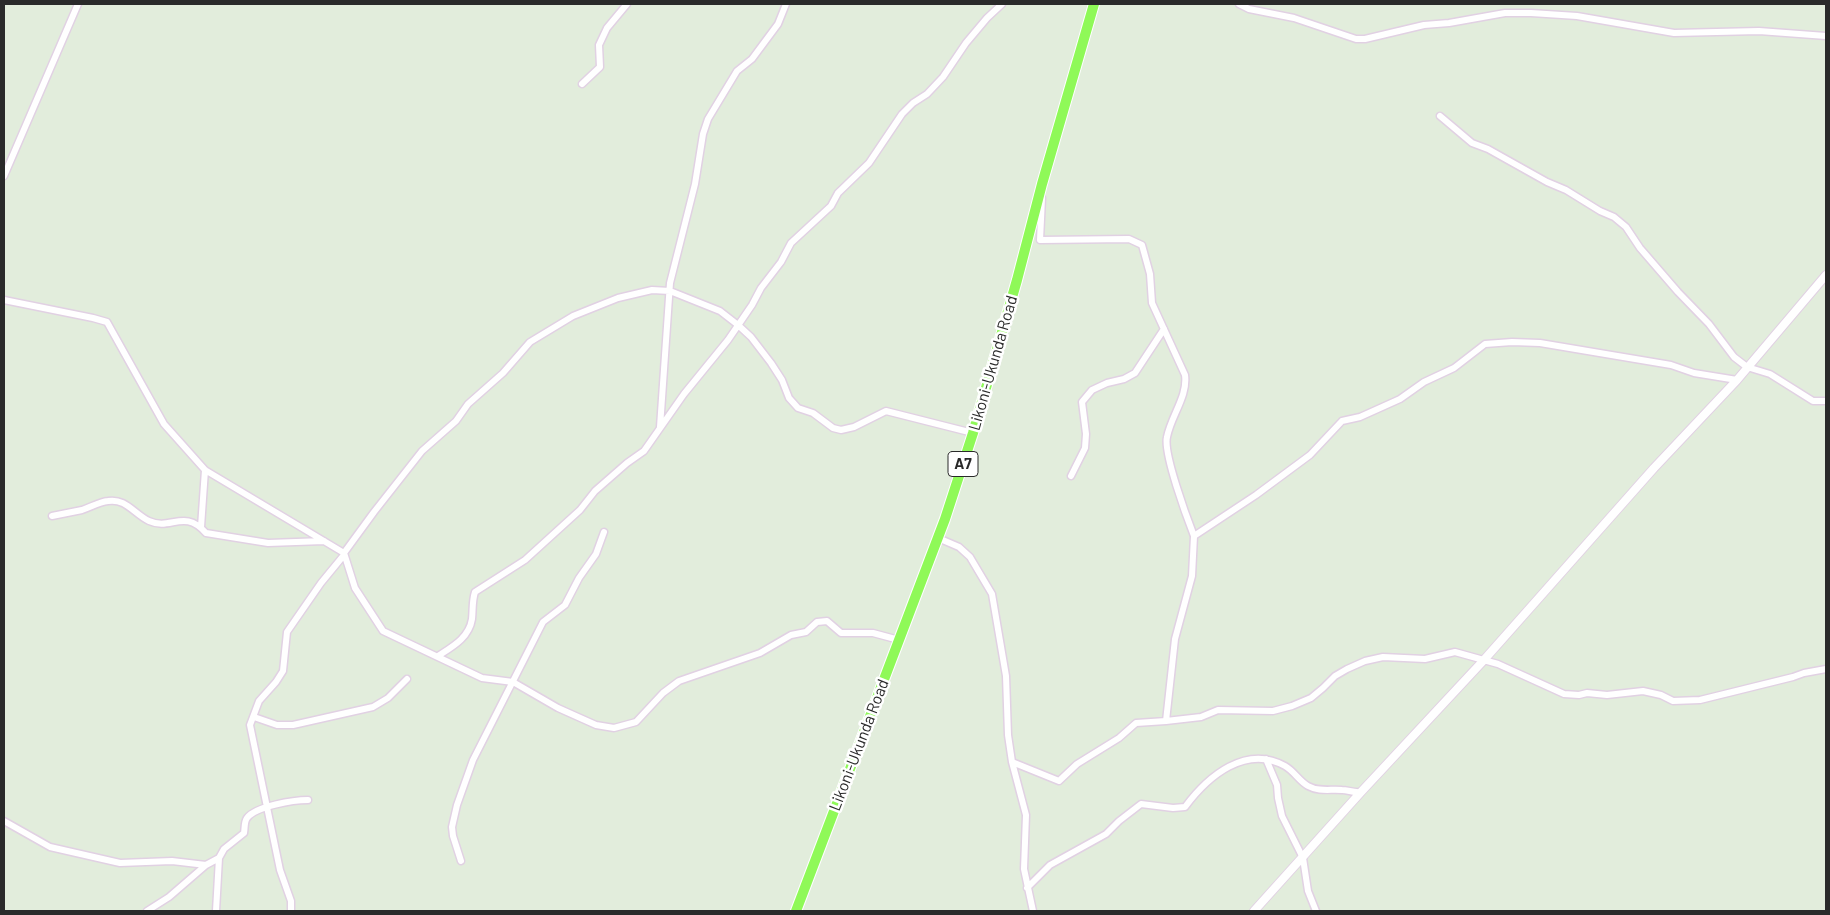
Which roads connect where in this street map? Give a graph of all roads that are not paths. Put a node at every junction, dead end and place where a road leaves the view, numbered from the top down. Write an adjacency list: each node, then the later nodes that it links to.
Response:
1 (78, 4): 10 (street)
2 (627, 4): 8 (street)
3 (786, 4): 13 (street)
4 (1002, 4): 15 (street)
5 (1094, 4): 11 (highway, Likoni-Ukunda Road / A7)
6 (1239, 4): 7 (street)
7 (1826, 36)
8 (582, 84)
9 (1440, 116): 17 (street)
10 (4, 176)
11 (1042, 184): 16 (street); 21 (highway, Likoni-Ukunda Road / A7)
12 (1826, 275): 17 (street)
13 (670, 291): 15 (street); 20 (street); 30 (street)
14 (4, 300): 22 (street)
15 (738, 325): 20 (street); 21 (street)
16 (1164, 329): 23 (street); 27 (street)
17 (1747, 366): 18 (street); 19 (street)
18 (1736, 380): 27 (street); 33 (street)
19 (1826, 401)
20 (660, 428): 32 (street)
21 (973, 433): 28 (highway, Likoni-Ukunda Road / A7)
22 (205, 470): 25 (street); 29 (street)
23 (1071, 476)
24 (52, 516): 25 (street)
25 (201, 526): 29 (street)
26 (604, 532): 36 (street)
27 (1194, 536): 38 (street)
28 (938, 538): 31 (highway, Likoni-Ukunda Road / A7); 40 (street)
29 (326, 541): 30 (street)
30 (344, 554): 32 (street); 37 (street)
31 (899, 640): 36 (street); 53 (highway, Likoni-Ukunda Road / A7)
32 (438, 656): 36 (street)
33 (1483, 661): 34 (street); 38 (street); 41 (street)
34 (1826, 669)
35 (407, 678): 37 (street)
36 (513, 682): 47 (street)
37 (254, 717): 43 (street)
38 (1166, 721): 40 (street)
39 (1266, 759): 41 (street); 46 (street); 49 (street)
40 (1012, 762): 49 (street)
41 (1361, 792): 46 (street)
42 (308, 800): 43 (street)
43 (266, 807): 45 (street); 52 (street)
44 (4, 821): 48 (street)
45 (219, 858): 48 (street); 51 (street)
46 (1302, 858): 55 (street); 56 (street)
47 (461, 861)
48 (206, 865): 50 (street)
49 (1027, 888): 54 (street)
50 (147, 911)
51 (216, 911)
52 (291, 911)
53 (796, 911)
54 (1032, 911)
55 (1254, 911)
56 (1316, 911)

